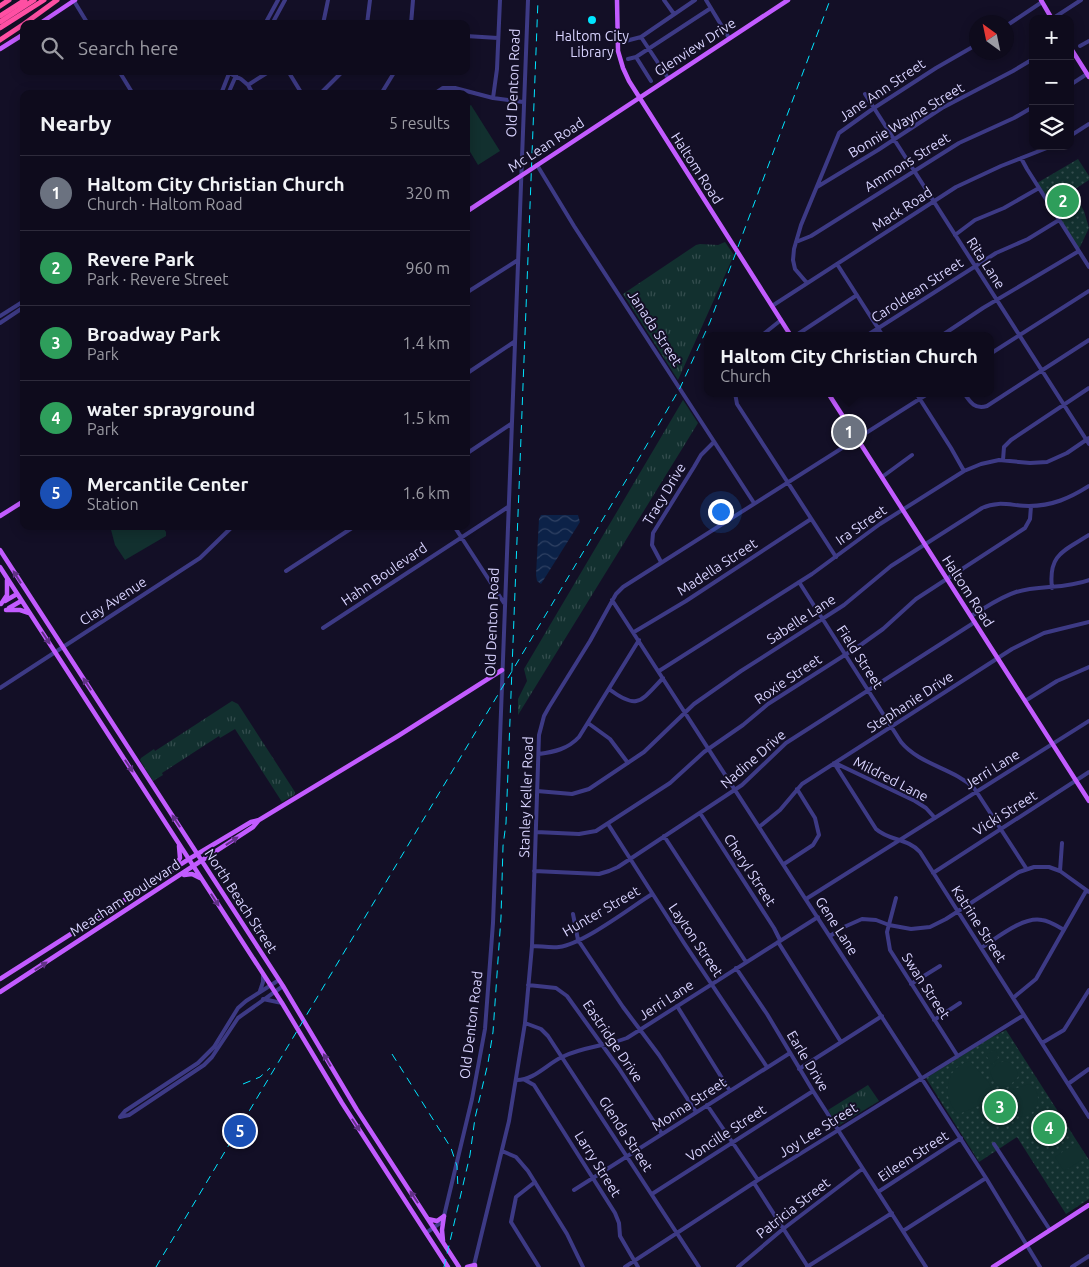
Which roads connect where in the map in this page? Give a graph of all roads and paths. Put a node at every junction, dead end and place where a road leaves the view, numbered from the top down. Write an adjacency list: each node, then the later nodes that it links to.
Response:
1 (9, 0): 21 (highway)
2 (25, 0): 26 (highway)
3 (34, 0): 36 (highway)
4 (44, 0): 38 (highway)
5 (57, 0): 27 (highway)
6 (278, 0): 30 (street)
7 (285, 0): 31 (street)
8 (328, 0): 32 (street)
9 (370, 0): 33 (street)
10 (413, 0): 34 (street)
11 (500, 0): 42 (street)
12 (528, 0): 80 (street, Old Denton Road)
13 (617, 0): 46 (main road, Haltom Road)
14 (664, 0): 23 (street)
15 (695, 0): 23 (street)
16 (706, 0): 22 (street)
17 (788, 0): 43 (main road, Glenview Drive)
18 (1081, 0): 25 (street)
19 (74, 1): 28 (main road); 29 (street)
20 (1042, 1): 24 (main road); 35 (street)
21 (0, 6)
22 (711, 8): 43 (street); 49 (street)
23 (674, 14): 41 (street)
24 (1050, 15)
25 (1058, 15)
26 (0, 16)
27 (30, 20)
28 (45, 20)
29 (86, 20)
30 (268, 20)
31 (274, 20)
32 (324, 20)
33 (367, 20)
34 (411, 20)
35 (1014, 20)
36 (0, 22)
37 (20, 27): 44 (highway)
38 (0, 28)
39 (20, 36): 48 (main road)
40 (470, 36): 42 (street)
41 (641, 37): 46 (street); 49 (street)
42 (498, 38): 79 (street)
43 (729, 38): 63 (main road, Glenview Drive)
44 (0, 40)
45 (1089, 41): 47 (street)
46 (618, 43): 78 (main road, Haltom Road)
47 (1080, 46)
48 (0, 49)
49 (649, 49): 52 (street); 63 (street)
50 (969, 49): 81 (street, Jane Ann Street)
51 (1074, 53): 62 (main road)
52 (636, 57): 53 (street); 64 (street)
53 (628, 59)
54 (1031, 60): 85 (street, Bonnie Wayne Street)
55 (121, 75): 67 (street)
56 (229, 75): 68 (street)
57 (264, 75): 66 (street)
58 (290, 75): 71 (street)
59 (339, 75): 72 (street)
60 (393, 75): 73 (street)
61 (236, 76): 66 (street); 69 (street)
62 (1088, 76): 65 (street)
63 (668, 78): 78 (main road, Glenview Drive)
64 (650, 81)
65 (1074, 83)
66 (248, 85): 70 (street)
67 (131, 90)
68 (223, 90)
69 (230, 90)
70 (251, 90)
71 (300, 90)
72 (324, 90)
73 (383, 90)
74 (442, 90): 75 (street)
75 (460, 90)
76 (470, 92): 79 (street)
77 (865, 94): 81 (street, Rita Lane)
78 (638, 97): 88 (main road, Mc Lean Road); 110 (main road, Haltom Road)
79 (493, 98): 80 (street)
80 (523, 102): 90 (street, Old Denton Road)
81 (874, 108): 85 (street, Rita Lane); 91 (street, Jane Ann Street)
82 (1029, 109): 89 (street, Ammons Street)
83 (1089, 124): 84 (street)
84 (1074, 133)
85 (894, 140): 89 (street, Rita Lane); 91 (street, Bonnie Wayne Street)
86 (1042, 150): 87 (street, Mack Road)
87 (1022, 158): 92 (street); 93 (street, Mack Road)
88 (537, 165): 90 (main road, Mc Lean Road); 137 (street, Janada Street)
89 (914, 171): 93 (street, Rita Lane); 97 (street, Ammons Street)
90 (521, 175): 94 (main road, Mc Lean Road); 99 (street, Old Denton Road)
91 (817, 187): 97 (street, Jane Ann Street)
92 (1039, 188): 95 (street); 96 (street)
93 (934, 202): 96 (street, Rita Lane); 100 (street, Mack Road)
94 (470, 209)
95 (1059, 220): 98 (street); 101 (street, Caroldean Street)
96 (955, 235): 101 (street, Rita Lane)
97 (796, 242): 103 (street, Jane Ann Street)
98 (1079, 251): 102 (street); 107 (street)
99 (518, 260): 104 (street); 123 (street, Old Denton Road)
100 (837, 264): 103 (street, Mack Road); 106 (street)
101 (975, 266): 107 (street, Rita Lane); 114 (street, Caroldean Street)
102 (1089, 266)
103 (807, 283): 110 (street, Mack Road)
104 (470, 291)
105 (1089, 291): 121 (street)
106 (858, 295): 114 (street); 117 (street)
107 (997, 300): 120 (street); 121 (street, Rita Lane)
108 (20, 306): 111 (street)
109 (20, 306): 113 (street)
110 (772, 306): 112 (main road, Haltom Road)
111 (0, 316)
112 (781, 320): 115 (street); 116 (main road, Haltom Road)
113 (0, 323)
114 (879, 328): 118 (street, Caroldean Street); 119 (street)
115 (765, 332)
116 (788, 332)
117 (801, 332)
118 (872, 332)
119 (881, 332)
120 (947, 332)
121 (1020, 335): 124 (street); 126 (street, Rita Lane)
122 (1089, 340): 126 (street)
123 (514, 342): 125 (street); 134 (street, Old Denton Road)
124 (994, 351)
125 (470, 371)
126 (1041, 371): 131 (street); 133 (street, Rita Lane)
127 (1089, 388): 133 (street)
128 (736, 397): 143 (street)
129 (831, 397): 135 (main road, Haltom Road)
130 (923, 397): 132 (street, Stanley Keller Road)
131 (967, 397)
132 (920, 399): 135 (street, Stanley Keller Road); 141 (street)
133 (1063, 405): 136 (street, Rita Lane); 140 (street)
134 (511, 424): 138 (street); 148 (street, Old Denton Road)
135 (858, 438): 142 (main road, Haltom Road); 143 (street, Stanley Keller Road)
136 (1088, 441): 140 (street, Ira Street)
137 (714, 442): 145 (street, Janada Street); 160 (street, Tracy Drive)
138 (470, 451)
139 (912, 455): 142 (street)
140 (1003, 460): 141 (street, Ira Street)
141 (964, 471): 149 (street, Ira Street)
142 (882, 477): 149 (main road, Haltom Road)
143 (787, 482): 145 (street, Stanley Keller Road); 151 (street)
144 (1089, 486): 147 (street, Sabelle Lane)
145 (754, 503): 160 (street, Stanley Keller Road)
146 (20, 504): 150 (main road)
147 (1031, 506): 157 (street, Sabelle Lane); 163 (street, Roxie Street)
148 (508, 507): 156 (street, Hahn Boulevard); 171 (street, Old Denton Road)
149 (903, 510): 157 (main road, Haltom Road); 159 (street, Ira Street)
150 (0, 516)
151 (811, 519): 159 (street); 178 (street, Madella Street)
152 (229, 530): 180 (street, Clay Avenue)
153 (349, 530): 162 (street)
154 (457, 530): 156 (street)
155 (1089, 535): 167 (street)
156 (461, 537): 171 (street); 177 (street, Hahn Boulevard)
157 (924, 544): 163 (main road, Haltom Road); 174 (street, Sabelle Lane)
158 (0, 550): 180 (main road, North Beach Street, one-way to 158)
159 (836, 557): 166 (street, Ira Street)
160 (661, 562): 169 (street, Stanley Keller Road)
161 (0, 567): 164 (main road, North Beach Street)
162 (286, 571)
163 (946, 578): 173 (main road, Haltom Road); 182 (street, Roxie Street)
164 (7, 579): 168 (main road, North Beach Street); 168 (main road)
165 (1089, 580): 167 (street)
166 (799, 582): 174 (street, Field Street); 186 (street, Ira Street)
167 (1052, 588): 173 (street)
168 (17, 594): 170 (main road, North Beach Street)
169 (612, 600): 178 (street, Gene Lane); 198 (street, Stanley Keller Road)
170 (22, 601): 172 (main road, North Beach Street); 172 (main road)
171 (504, 603): 185 (street, Old Denton Road)
172 (30, 613): 181 (main road, North Beach Street, one-way to 181)
173 (971, 616): 175 (main road, Haltom Road)
174 (822, 619): 182 (street, Field Street); 192 (street, Sabelle Lane)
175 (975, 622): 183 (main road, Haltom Road); 190 (street, Nadine Drive)
176 (1089, 622): 183 (street, Stephanie Drive)
177 (323, 628)
178 (634, 632): 179 (street, Gene Lane)
179 (639, 640): 186 (street, Gene Lane); 189 (street)
180 (63, 647): 181 (street, Clay Avenue); 203 (main road, North Beach Street, one-way to 180)
181 (55, 652): 188 (street, Clay Avenue); 206 (main road, North Beach Street, one-way to 206)
182 (845, 655): 190 (street, Field Street); 197 (street, Roxie Street)
183 (998, 658): 191 (main road, Haltom Road); 195 (street, Stephanie Drive)
184 (1089, 667): 191 (street)
185 (502, 670): 212 (main road, Meacham Boulevard); 319 (street, Old Denton Road)
186 (659, 671): 187 (street, Gene Lane)
187 (663, 678): 189 (street); 192 (street, Gene Lane)
188 (0, 688)
189 (608, 689): 194 (street)
190 (868, 690): 195 (street, Field Street); 205 (street, Nadine Drive)
191 (1025, 702): 196 (main road, Haltom Road)
192 (685, 711): 197 (street, Gene Lane); 199 (street, Sabelle Lane)
193 (1089, 721): 196 (street, Jerri Lane)
194 (588, 723): 198 (street); 199 (street)
195 (891, 727): 200 (street, Stephanie Drive); 208 (street, Field Street)
196 (1052, 744): 202 (main road, Haltom Road); 208 (street, Jerri Lane)
197 (709, 748): 205 (street, Gene Lane); 213 (street, Roxie Street)
198 (539, 754): 207 (street, Stanley Keller Road)
199 (628, 763): 207 (street, Sabelle Lane)
200 (834, 763): 204 (street, Stephanie Drive); 211 (street, Mildred Lane); 218 (street, Katrine Street)
201 (1089, 772): 202 (street, Vicki Street)
202 (1076, 781): 209 (main road, Haltom Road); 215 (street, Vicki Street)
203 (153, 786): 206 (main road); 221 (main road, North Beach Street, one-way to 203)
204 (797, 789): 214 (street, Stephanie Drive); 225 (street)
205 (736, 790): 210 (street, Nadine Drive); 214 (street, Gene Lane)
206 (145, 791): 219 (main road, North Beach Street)
207 (538, 791): 216 (street, Stanley Keller Road)
208 (976, 792): 211 (street, Jerri Lane); 215 (street, Field Street)
209 (1089, 801)
210 (700, 814): 217 (street, Nadine Drive); 247 (street, Cheryl Street)
211 (935, 818): 218 (street, Jerri Lane)
212 (259, 820): 221 (main road, Meacham Boulevard); 224 (main road, Meacham Boulevard, one-way to 212)
213 (608, 824): 216 (street, Roxie Street); 223 (street, Layton Street)
214 (760, 827): 225 (street, Gene Lane)
215 (1000, 830): 228 (street, Field Street); 231 (street, Vicki Street)
216 (536, 832): 229 (street, Stanley Keller Road)
217 (664, 836): 223 (street, Nadine Drive); 252 (street)
218 (900, 840): 231 (street, Katrine Street); 237 (street, Jerri Lane)
219 (178, 842): 222 (main road, North Beach Street); 227 (main road)
220 (1062, 843): 230 (street)
221 (198, 854): 222 (main road, Meacham Boulevard); 224 (main road, North Beach Street)
222 (189, 859): 226 (main road, North Beach Street); 227 (main road, Meacham Boulevard)
223 (630, 859): 229 (street, Nadine Drive); 235 (street, Layton Street)
224 (203, 861): 226 (main road, Meacham Boulevard); 241 (main road, North Beach Street)
225 (784, 864): 237 (street, Gene Lane)
226 (194, 867): 232 (main road, Meacham Boulevard); 233 (main road, North Beach Street)
227 (175, 868): 254 (main road, Meacham Boulevard)
228 (1026, 868): 230 (street); 238 (street)
229 (534, 871): 249 (street, Stanley Keller Road)
230 (1060, 871): 234 (street)
231 (933, 873): 238 (street, Katrine Street)
232 (180, 876): 233 (main road); 257 (main road, Meacham Boulevard, one-way to 232)
233 (202, 880): 243 (main road, North Beach Street, one-way to 243)
234 (1088, 892): 244 (street)
235 (652, 894): 246 (street, Hunter Street); 260 (street, Layton Street)
236 (896, 898): 242 (street, Swan Street)
237 (806, 899): 240 (street, Gene Lane)
238 (957, 911): 242 (street); 251 (street, Katrine Street)
239 (573, 914): 246 (street)
240 (818, 917): 245 (street, Gene Lane); 247 (street, Jerri Lane)
241 (241, 921): 243 (main road); 248 (main road, North Beach Street)
242 (889, 925): 245 (street); 261 (street, Swan Street)
243 (232, 926): 250 (main road, North Beach Street)
244 (1064, 930): 251 (street); 269 (street)
245 (830, 936): 275 (street, Gene Lane)
246 (578, 940): 249 (street, Hunter Street); 278 (street)
247 (779, 941): 252 (street, Jerri Lane); 279 (street, Cheryl Street)
248 (255, 942): 250 (main road); 259 (main road, North Beach Street)
249 (532, 946): 263 (street, Stanley Keller Road)
250 (246, 947): 256 (main road, North Beach Street)
251 (981, 948): 269 (street, Katrine Street)
252 (746, 962): 255 (street, Jerri Lane)
253 (940, 966): 261 (street)
254 (19, 967): 257 (main road); 258 (main road, Meacham Boulevard)
255 (736, 968): 260 (street, Jerri Lane); 282 (street, Earle Drive)
256 (262, 972): 262 (main road, North Beach Street); 268 (street)
257 (25, 976): 267 (main road, Meacham Boulevard)
258 (0, 979)
259 (279, 980): 262 (street); 264 (main road, North Beach Street)
260 (712, 984): 273 (street, Jerri Lane); 285 (street, Layton Street)
261 (911, 984): 276 (street, Swan Street)
262 (271, 985): 266 (main road, North Beach Street); 268 (street)
263 (528, 985): 277 (street, Stanley Keller Road); 281 (street, Eastridge Drive)
264 (283, 986): 266 (street); 294 (main road, North Beach Street, one-way to 264)
265 (1089, 990): 280 (street)
266 (275, 991): 270 (street); 271 (main road, North Beach Street)
267 (0, 992)
268 (259, 992): 270 (street)
269 (1013, 998): 274 (street, Katrine Street)
270 (263, 1000): 271 (street)
271 (282, 1002): 295 (main road, North Beach Street)
272 (960, 1003): 276 (street)
273 (677, 1006): 278 (street, Jerri Lane); 292 (street)
274 (1024, 1015): 280 (street, Katrine Street); 283 (street, Joy Lee Street)
275 (882, 1016): 279 (street); 288 (street, Gene Lane)
276 (934, 1020): 283 (street, Swan Street)
277 (525, 1023): 284 (street, Glenda Street); 289 (street, Stanley Keller Road)
278 (640, 1030): 281 (street, Jerri Lane); 297 (street)
279 (841, 1042): 287 (street)
280 (1042, 1043): 291 (street, Katrine Street)
281 (602, 1045): 284 (street, Jerri Lane); 300 (street, Eastridge Drive)
282 (790, 1053): 285 (street, Monna Street); 287 (street, Earle Drive)
283 (957, 1055): 288 (street, Joy Lee Street)
284 (562, 1057): 290 (street, Jerri Lane); 306 (street, Glenda Street)
285 (767, 1067): 292 (street, Monna Street)
286 (1089, 1069): 291 (street)
287 (799, 1070): 293 (street, Earle Drive)
288 (922, 1078): 299 (street, Joy Lee Street); 301 (street, Gene Lane)
289 (517, 1080): 290 (street); 304 (street, Stanley Keller Road)
290 (525, 1080): 309 (street, Larry Street)
291 (1068, 1084): 298 (street, Katrine Street)
292 (730, 1091): 296 (street, Monna Street)
293 (813, 1091): 299 (street, Earle Drive); 302 (street, Voncille Street)
294 (349, 1098): 295 (main road); 305 (main road, North Beach Street)
295 (342, 1103): 307 (main road, North Beach Street, one-way to 307)
296 (707, 1105): 297 (street, Monna Street); 302 (street)
297 (696, 1112): 300 (street, Monna Street)
298 (1089, 1116)
299 (838, 1130): 308 (street, Earle Drive); 311 (street, Joy Lee Street)
300 (662, 1134): 306 (street, Monna Street)
301 (961, 1138): 310 (street, Gene Lane); 315 (street, Eileen Street)
302 (733, 1142): 311 (street); 316 (street, Voncille Street)
303 (994, 1144): 323 (street)
304 (502, 1151): 312 (street); 331 (street, Stanley Keller Road)
305 (385, 1153): 307 (main road); 320 (main road, North Beach Street, one-way to 305)
306 (627, 1156): 309 (street, Monna Street); 316 (street, Glenda Street)
307 (378, 1158): 325 (main road, North Beach Street)
308 (862, 1169): 315 (street, Earle Drive); 322 (street, Patricia Street)
309 (594, 1178): 314 (street, Monna Street); 330 (street, Larry Street)
310 (986, 1178): 324 (street); 328 (street, Gene Lane)
311 (758, 1180): 313 (street, Joy Lee Street)
312 (535, 1182): 335 (street); 336 (street)
313 (754, 1183): 322 (street); 326 (street, Joy Lee Street)
314 (574, 1190)
315 (878, 1192): 318 (street, Earle Drive)
316 (652, 1194): 326 (street, Glenda Street)
317 (1089, 1205): 323 (main road)
318 (892, 1213): 324 (street, Earle Drive); 341 (street)
319 (444, 1216): 320 (main road); 321 (street, Old Denton Road); 327 (main road)
320 (428, 1219): 321 (main road, North Beach Street)
321 (434, 1228): 325 (street, Old Denton Road); 327 (main road, North Beach Street)
322 (784, 1228): 340 (street, Patricia Street); 341 (street)
323 (1050, 1230): 328 (main road)
324 (904, 1231): 342 (street, Earle Drive)
325 (426, 1233): 332 (main road, North Beach Street)
326 (677, 1233): 330 (street, Joy Lee Street); 339 (street, Glenda Street)
327 (443, 1242): 333 (main road, North Beach Street)
328 (1026, 1242): 343 (main road); 344 (street, Gene Lane)
329 (1089, 1256): 345 (street)
330 (634, 1261): 337 (street, Joy Lee Street); 338 (street, Larry Street)
331 (474, 1266): 334 (main road)
332 (448, 1267)
333 (460, 1267)
334 (467, 1267)
335 (539, 1267)
336 (583, 1267)
337 (625, 1267)
338 (638, 1267)
339 (699, 1267)
340 (738, 1267)
341 (808, 1267)
342 (926, 1267)
343 (993, 1267)
344 (1040, 1267)
345 (1072, 1267)

